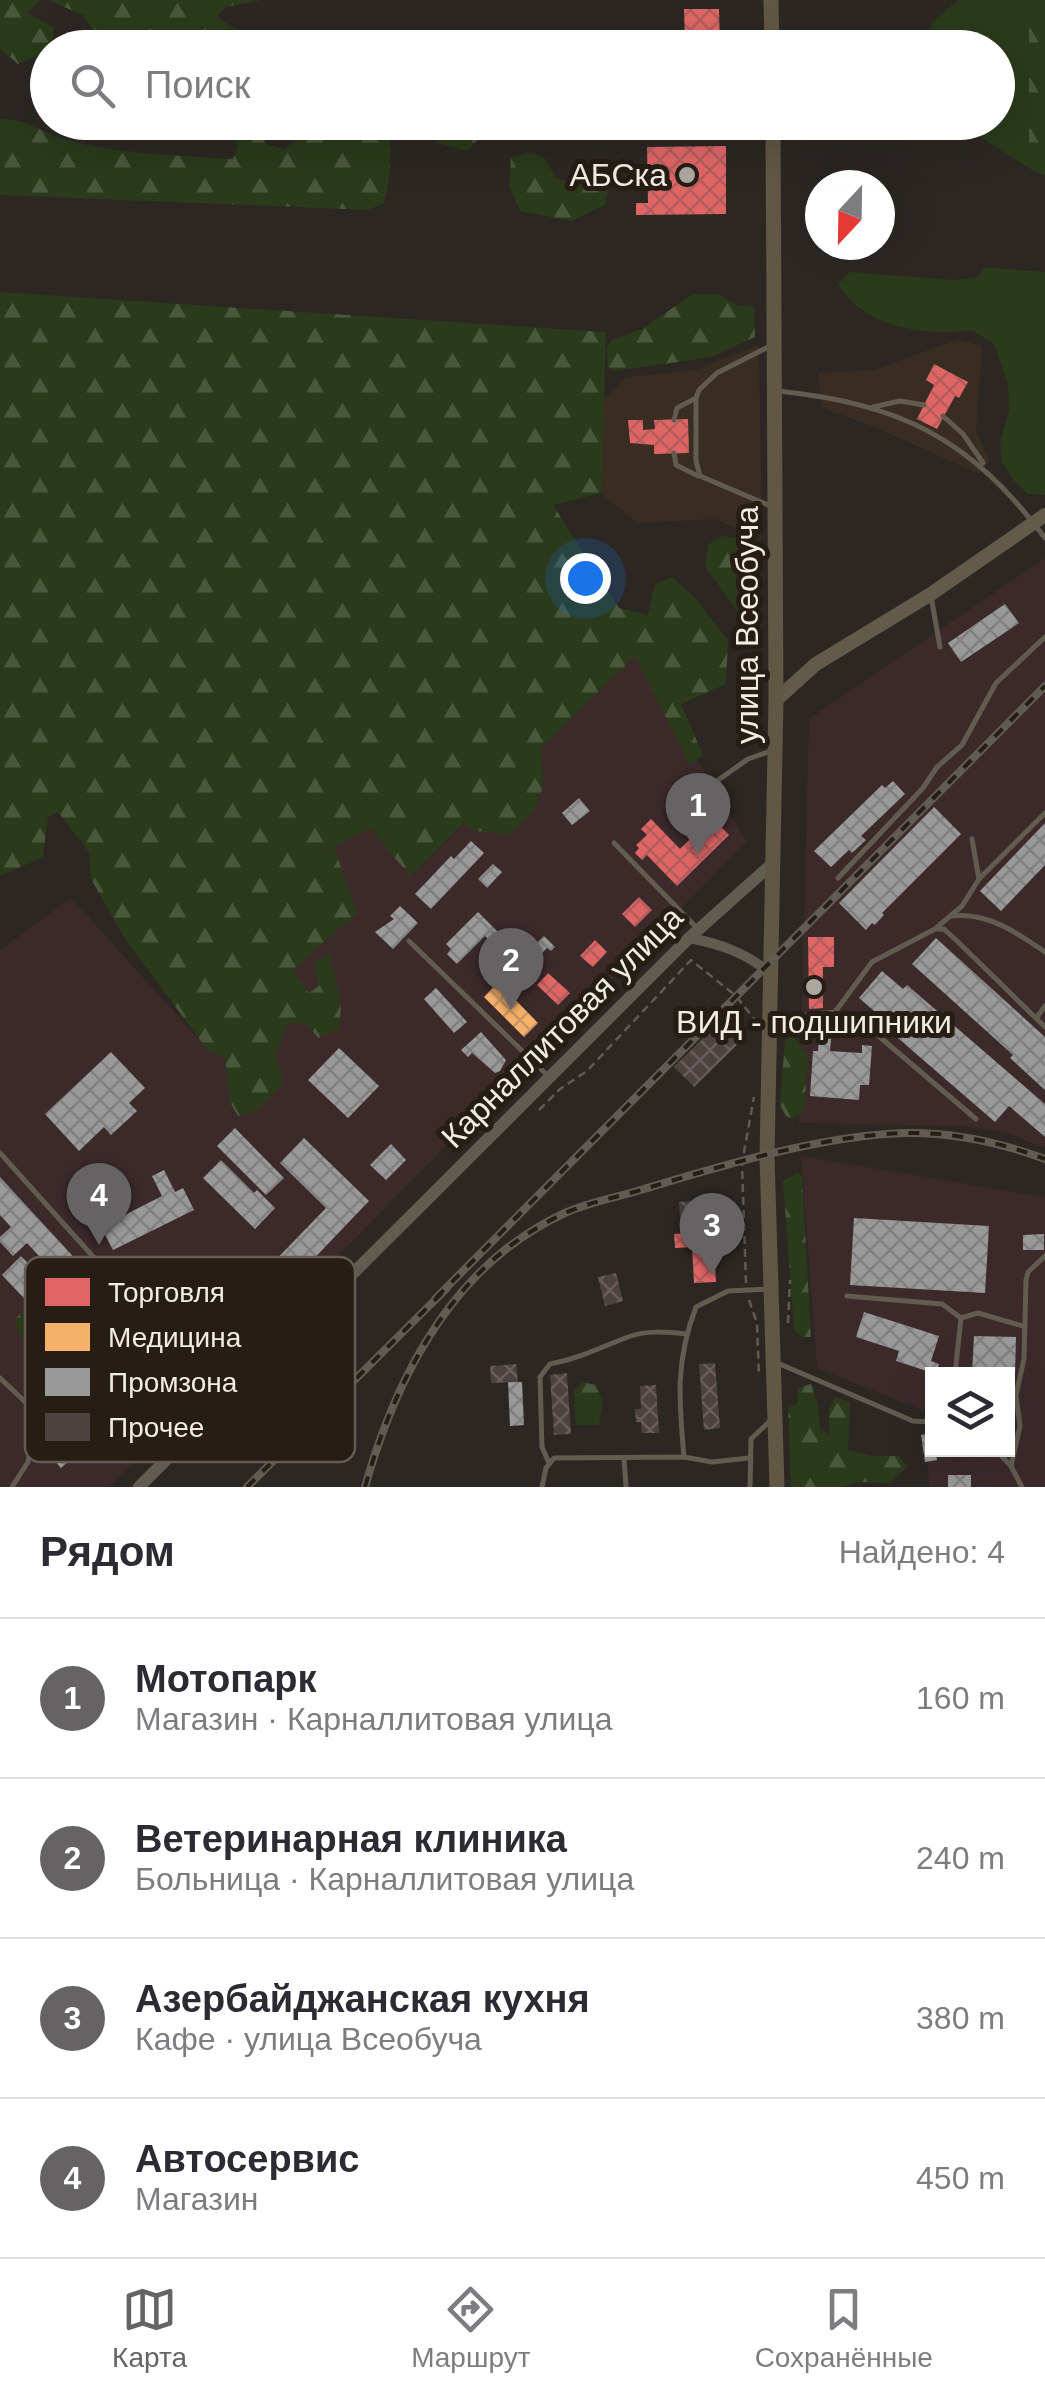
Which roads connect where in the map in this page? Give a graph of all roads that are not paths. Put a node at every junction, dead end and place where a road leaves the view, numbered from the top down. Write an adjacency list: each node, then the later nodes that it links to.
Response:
1 (771, 0): 2 (main road)
2 (772, 30)
3 (773, 140): 4 (main road, улица Всеобуча)
4 (774, 344): 5 (main road, улица Всеобуча); 6 (lane)
5 (775, 391): 8 (lane); 14 (main road, улица Всеобуча)
6 (696, 398): 10 (lane); 13 (lane)
7 (924, 406): 8 (lane)
8 (872, 407): 12 (lane)
9 (944, 416): 12 (lane)
10 (674, 420)
11 (674, 453): 13 (lane)
12 (988, 470): 15 (lane)
13 (700, 476): 14 (lane)
14 (774, 507): 20 (main road, улица Всеобуча)
15 (1039, 519): 16 (lane); 17 (main road)
16 (1045, 538)
17 (930, 594): 19 (lane); 20 (main road)
18 (1045, 638): 27 (lane)
19 (940, 647)
20 (776, 700): 21 (main road, улица Всеобуча)
21 (774, 750): 22 (lane); 26 (main road, улица Всеобуча)
22 (673, 812)
23 (1045, 813): 28 (lane)
24 (972, 839): 28 (lane)
25 (614, 842): 31 (lane)
26 (773, 862): 31 (street, Карналлитовая улица); 34 (main road, улица Всеобуча)
27 (838, 878)
28 (979, 879): 29 (lane)
29 (950, 917): 30 (lane); 33 (lane)
30 (935, 929): 36 (lane); 37 (lane)
31 (693, 933): 34 (street); 40 (street, Карналлитовая улица)
32 (409, 940): 40 (lane)
33 (1045, 952)
34 (772, 975): 39 (main road, улица Всеобуча)
35 (1045, 1006): 37 (lane)
36 (835, 1012): 39 (lane); 41 (lane)
37 (1037, 1017): 38 (lane)
38 (1045, 1027)
39 (764, 1028): 46 (main road, улица Всеобуча)
40 (549, 1077): 45 (street, Карналлитовая улица)
41 (976, 1119)
42 (0, 1153): 44 (lane)
43 (1045, 1256): 49 (lane)
44 (93, 1257)
45 (355, 1273)
46 (772, 1288): 50 (lane); 51 (main road, улица Всеобуча)
47 (847, 1296): 48 (lane)
48 (962, 1318): 49 (lane); 52 (lane)
49 (1023, 1326): 54 (lane)
50 (686, 1334): 60 (lane); 67 (lane)
51 (772, 1360): 57 (main road, улица Всеобуча); 58 (lane)
52 (956, 1367)
53 (0, 1378): 55 (lane)
54 (1015, 1386)
55 (25, 1402)
56 (1015, 1407): 59 (lane)
57 (774, 1417): 64 (lane); 74 (main road, улица Всеобуча)
58 (925, 1422)
59 (1015, 1451)
60 (684, 1457): 63 (lane); 64 (lane)
61 (1003, 1457): 68 (lane)
62 (1014, 1457): 68 (lane)
63 (624, 1458): 67 (lane); 72 (lane)
64 (749, 1458): 73 (lane)
65 (28, 1462): 69 (lane)
66 (165, 1462): 70 (street, Карналлитовая улица)
67 (550, 1464): 71 (lane)
68 (1012, 1466): 75 (lane)
69 (12, 1487)
70 (139, 1487)
71 (542, 1487)
72 (626, 1487)
73 (750, 1487)
74 (777, 1487)
75 (1022, 1487)

